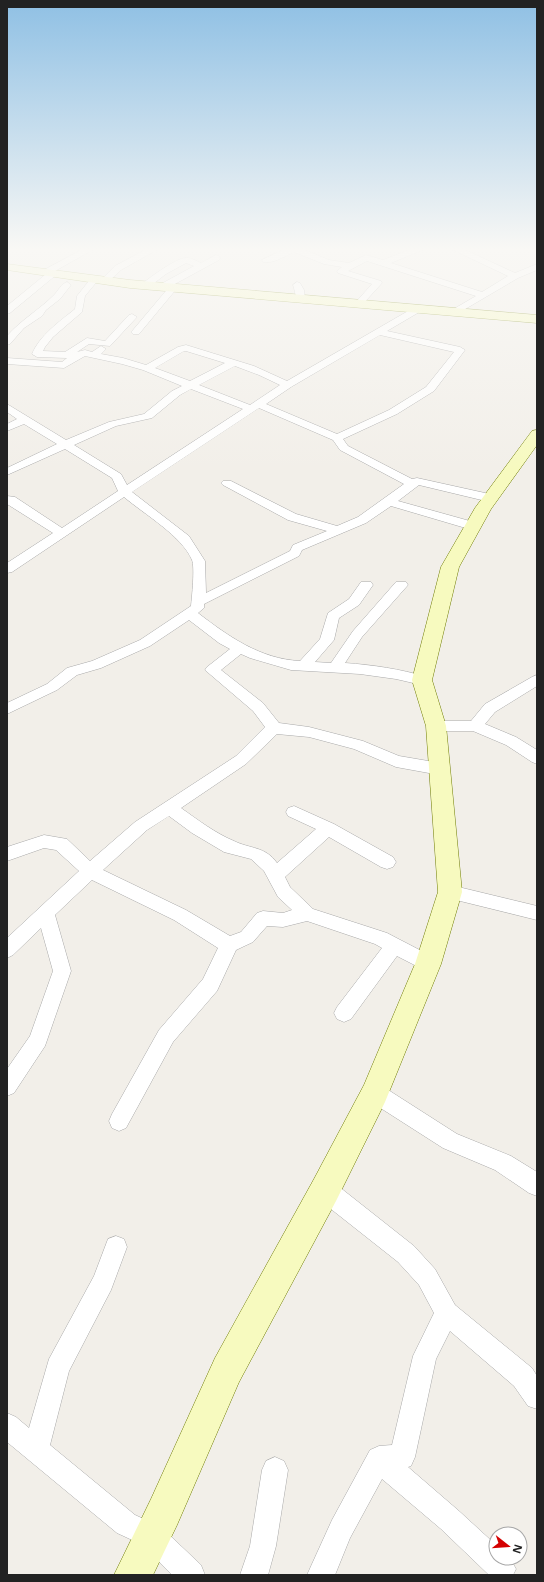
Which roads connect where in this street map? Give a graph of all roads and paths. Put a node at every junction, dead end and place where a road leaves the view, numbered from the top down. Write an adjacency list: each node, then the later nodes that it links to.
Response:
1 (27, 322): 8 (street)
2 (65, 322): 9 (street)
3 (128, 322): 9 (street)
4 (143, 322): 6 (street)
5 (396, 322): 7 (street)
6 (136, 332)
7 (379, 332): 14 (street); 21 (street)
8 (7, 342)
9 (107, 344): 10 (street)
10 (93, 356): 11 (street); 13 (street)
11 (7, 361)
12 (233, 363): 13 (street); 14 (street); 15 (street)
13 (147, 368): 15 (street)
14 (286, 385): 16 (street)
15 (190, 386): 16 (street); 22 (street)
16 (254, 406): 21 (street); 26 (street)
17 (7, 407): 18 (street)
18 (25, 420): 19 (street); 22 (street)
19 (7, 428)
20 (537, 434): 27 (main road)
21 (337, 438): 25 (street)
22 (65, 444): 23 (street); 26 (street)
23 (7, 472)
24 (227, 483): 31 (street)
25 (412, 484): 27 (street); 29 (street)
26 (124, 492): 32 (street); 36 (street)
27 (490, 498): 30 (main road)
28 (7, 500): 32 (street)
29 (389, 502): 30 (street); 31 (street)
30 (473, 526): 40 (main road)
31 (337, 530): 36 (street)
32 (62, 532): 33 (street)
33 (7, 569)
34 (366, 585): 38 (street)
35 (401, 585): 39 (street)
36 (193, 608): 37 (street); 42 (street)
37 (240, 648): 38 (street); 45 (street)
38 (303, 666): 39 (street)
39 (336, 668): 40 (street)
40 (422, 680): 43 (main road)
41 (537, 680): 44 (street)
42 (7, 709)
43 (436, 726): 44 (street); 47 (main road)
44 (475, 726): 46 (street)
45 (274, 728): 47 (street); 48 (street)
46 (537, 758)
47 (440, 769): 55 (main road)
48 (169, 808): 53 (street); 54 (street)
49 (294, 812): 50 (street)
50 (328, 828): 52 (street); 54 (street)
51 (7, 854): 53 (street)
52 (387, 862)
53 (90, 871): 56 (street); 59 (street)
54 (275, 875): 58 (street)
55 (450, 892): 57 (street); 62 (main road)
56 (46, 913): 61 (street); 64 (street)
57 (537, 913)
58 (307, 914): 59 (street); 60 (street)
59 (229, 945): 66 (street)
60 (394, 946): 62 (street); 63 (street)
61 (7, 950)
62 (428, 964): 65 (main road)
63 (344, 1013)
64 (7, 1086)
65 (375, 1092): 67 (street); 68 (main road)
66 (119, 1121)
67 (537, 1185)
68 (325, 1190): 70 (street); 76 (main road)
69 (116, 1247): 73 (street)
70 (447, 1313): 71 (street); 74 (street)
71 (537, 1397)
72 (7, 1426): 73 (street)
73 (36, 1450): 76 (street)
74 (378, 1459): 77 (street); 81 (street)
75 (275, 1470): 80 (street)
76 (152, 1536): 78 (main road); 79 (street)
77 (502, 1570)
78 (133, 1575)
79 (191, 1575)
80 (254, 1575)
81 (321, 1575)

